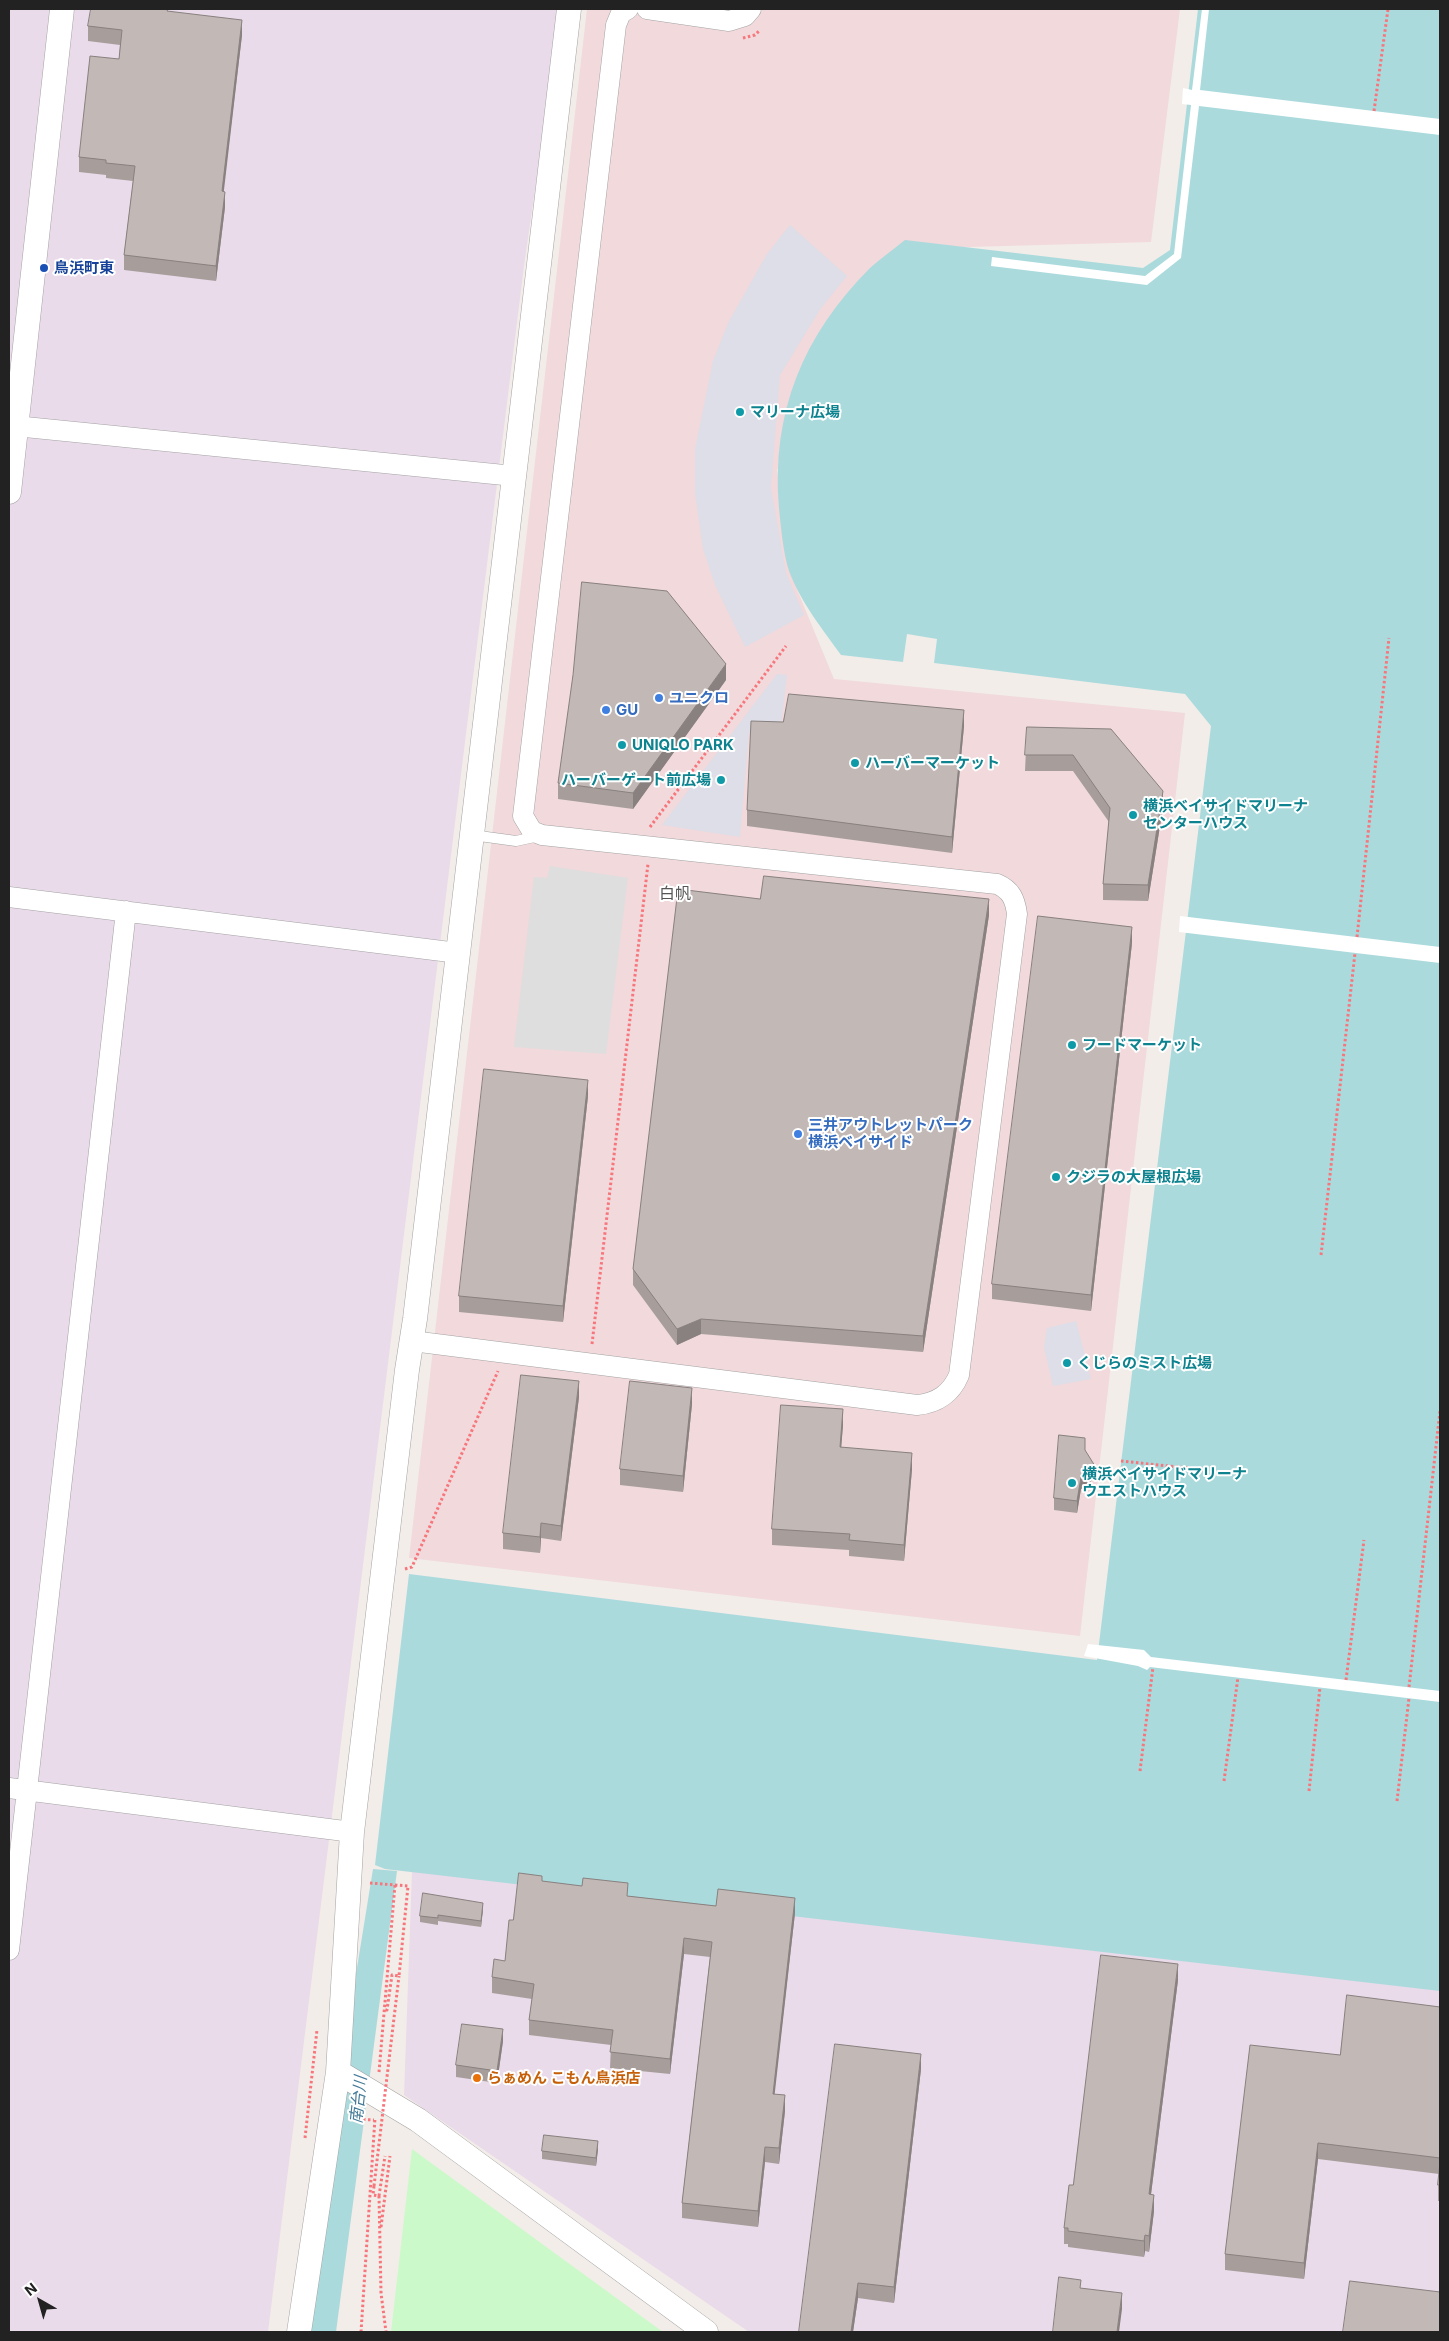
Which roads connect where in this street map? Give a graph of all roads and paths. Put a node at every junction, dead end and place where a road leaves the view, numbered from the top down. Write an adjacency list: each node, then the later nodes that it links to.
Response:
1 (62, 9): 9 (street)
2 (570, 9): 10 (street)
3 (628, 9): 16 (street)
4 (647, 9): 6 (street)
5 (1388, 9): 8 (path)
6 (757, 16): 7 (path)
7 (740, 38)
8 (1374, 111)
9 (15, 426): 10 (street); 11 (street)
10 (514, 476): 15 (street)
11 (9, 492)
12 (1390, 638): 20 (path)
13 (786, 646): 14 (path)
14 (656, 832)
15 (472, 835): 16 (lane); 21 (street)
16 (542, 835): 24 (street)
17 (648, 861): 25 (path)
18 (9, 897): 19 (street)
19 (126, 911): 21 (street); 40 (street)
20 (1357, 937)
21 (458, 953): 24 (street)
22 (1355, 953): 23 (path)
23 (1321, 1256)
24 (412, 1341): 43 (street)
25 (591, 1351)
26 (500, 1366): 31 (path)
27 (1440, 1411): 36 (path)
28 (1121, 1461): 29 (path)
29 (1206, 1470)
30 (1364, 1540): 34 (path)
31 (405, 1560)
32 (1153, 1667): 38 (path)
33 (1238, 1677): 39 (path)
34 (1346, 1680)
35 (1320, 1687): 41 (path)
36 (1409, 1687)
37 (1409, 1698): 42 (path)
38 (1140, 1771)
39 (1224, 1781)
40 (18, 1789): 43 (street); 45 (street)
41 (1309, 1791)
42 (1396, 1801)
43 (352, 1832): 48 (street)
44 (367, 1883): 46 (path)
45 (9, 1950)
46 (400, 1976): 47 (path); 53 (path, bridge)
47 (386, 2010)
48 (338, 2072): 55 (street); 57 (street)
49 (351, 2119): 50 (path)
50 (374, 2120)
51 (384, 2156): 53 (path)
52 (390, 2156): 54 (path)
53 (379, 2196): 54 (path)
54 (380, 2240): 56 (path)
55 (299, 2332)
56 (386, 2332)
57 (706, 2332)

